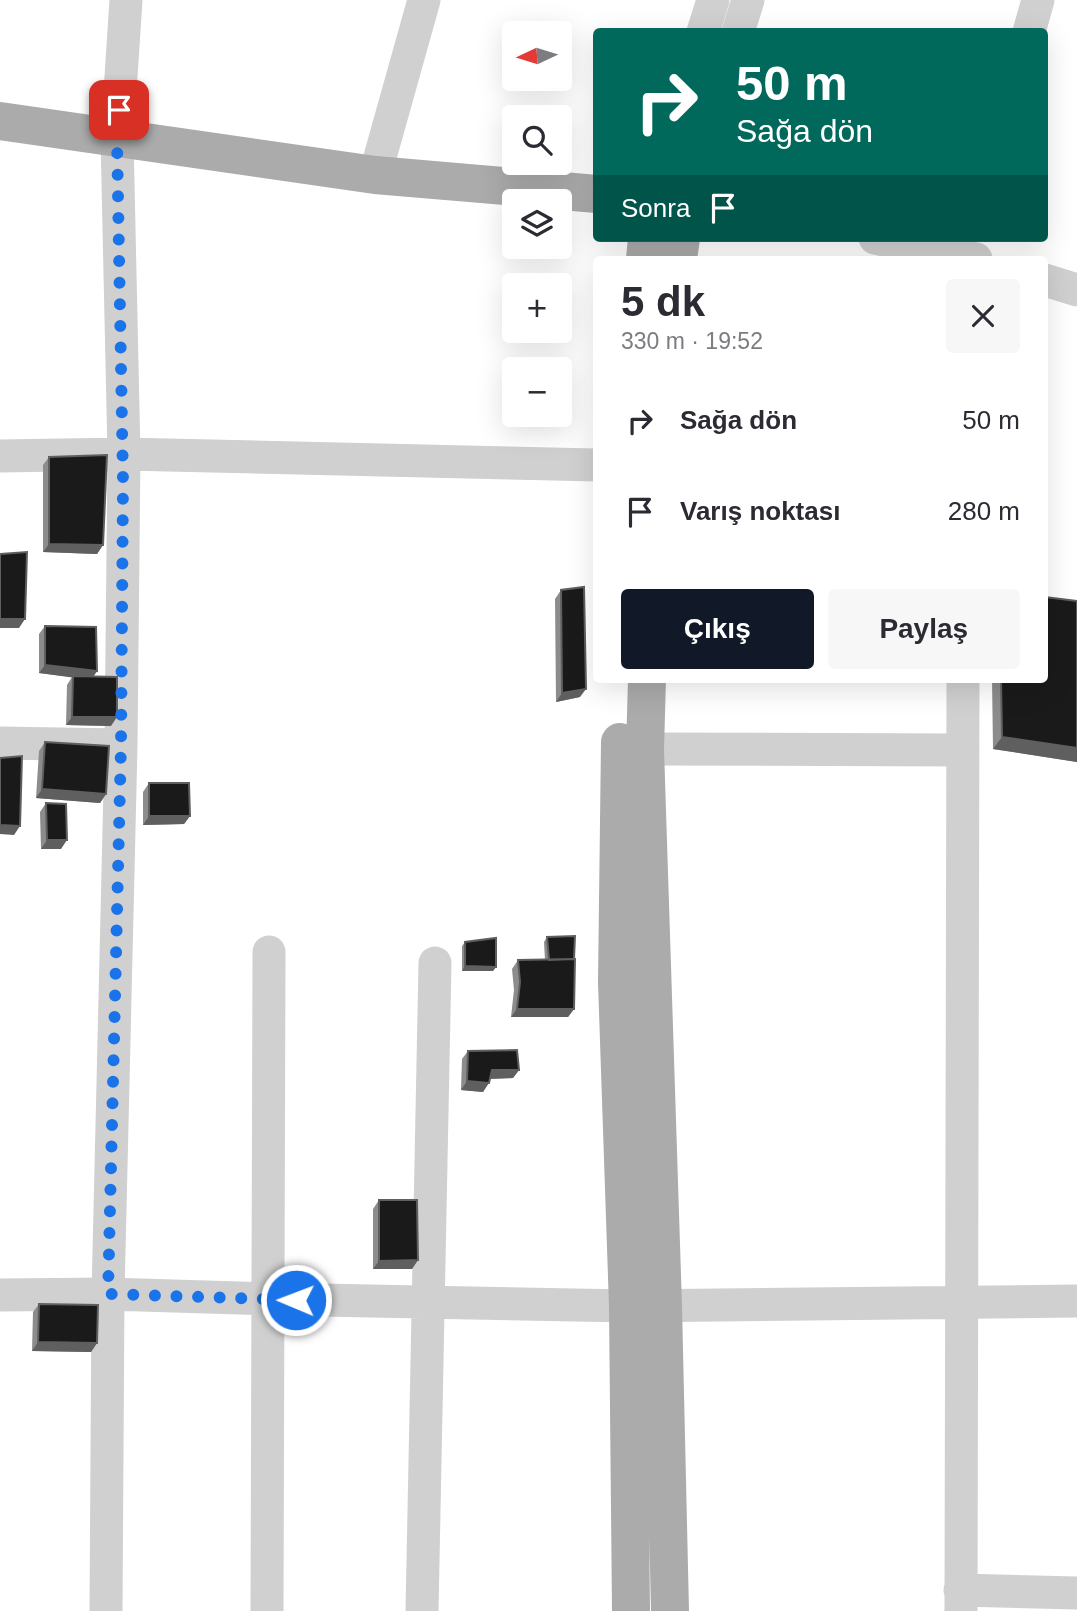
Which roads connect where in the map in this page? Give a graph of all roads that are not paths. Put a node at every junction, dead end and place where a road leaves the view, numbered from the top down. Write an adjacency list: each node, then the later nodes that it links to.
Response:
1 (126, 0): 10 (street)
2 (424, 0): 11 (street)
3 (713, 0): 6 (street)
4 (748, 0): 7 (street)
5 (1038, 0): 8 (street)
6 (704, 28)
7 (739, 28)
8 (1030, 28)
9 (0, 121): 10 (main road)
10 (117, 138): 11 (main road); 17 (street)
11 (375, 175): 12 (main road)
12 (593, 194)
13 (900, 242): 14 (street)
14 (969, 253)
15 (1048, 281): 16 (street)
16 (1077, 290)
17 (124, 454): 18 (street); 19 (street); 24 (street)
18 (0, 456)
19 (593, 465)
20 (621, 683): 35 (main road)
21 (647, 683): 25 (main road)
22 (963, 683): 26 (street)
23 (0, 743): 24 (street)
24 (121, 745): 29 (street)
25 (645, 749): 26 (street); 35 (main road)
26 (963, 750): 34 (street)
27 (269, 952): 31 (street)
28 (435, 963): 33 (street)
29 (108, 1294): 30 (street); 31 (street); 38 (street)
30 (0, 1295)
31 (269, 1299): 33 (street); 39 (street)
32 (1077, 1301): 34 (street)
33 (429, 1302): 35 (street); 40 (street)
34 (962, 1302): 35 (street); 37 (street)
35 (646, 1306): 41 (main road); 42 (main road)
36 (1077, 1593): 37 (street)
37 (961, 1600)
38 (106, 1611)
39 (267, 1611)
40 (422, 1611)
41 (631, 1611)
42 (670, 1611)

